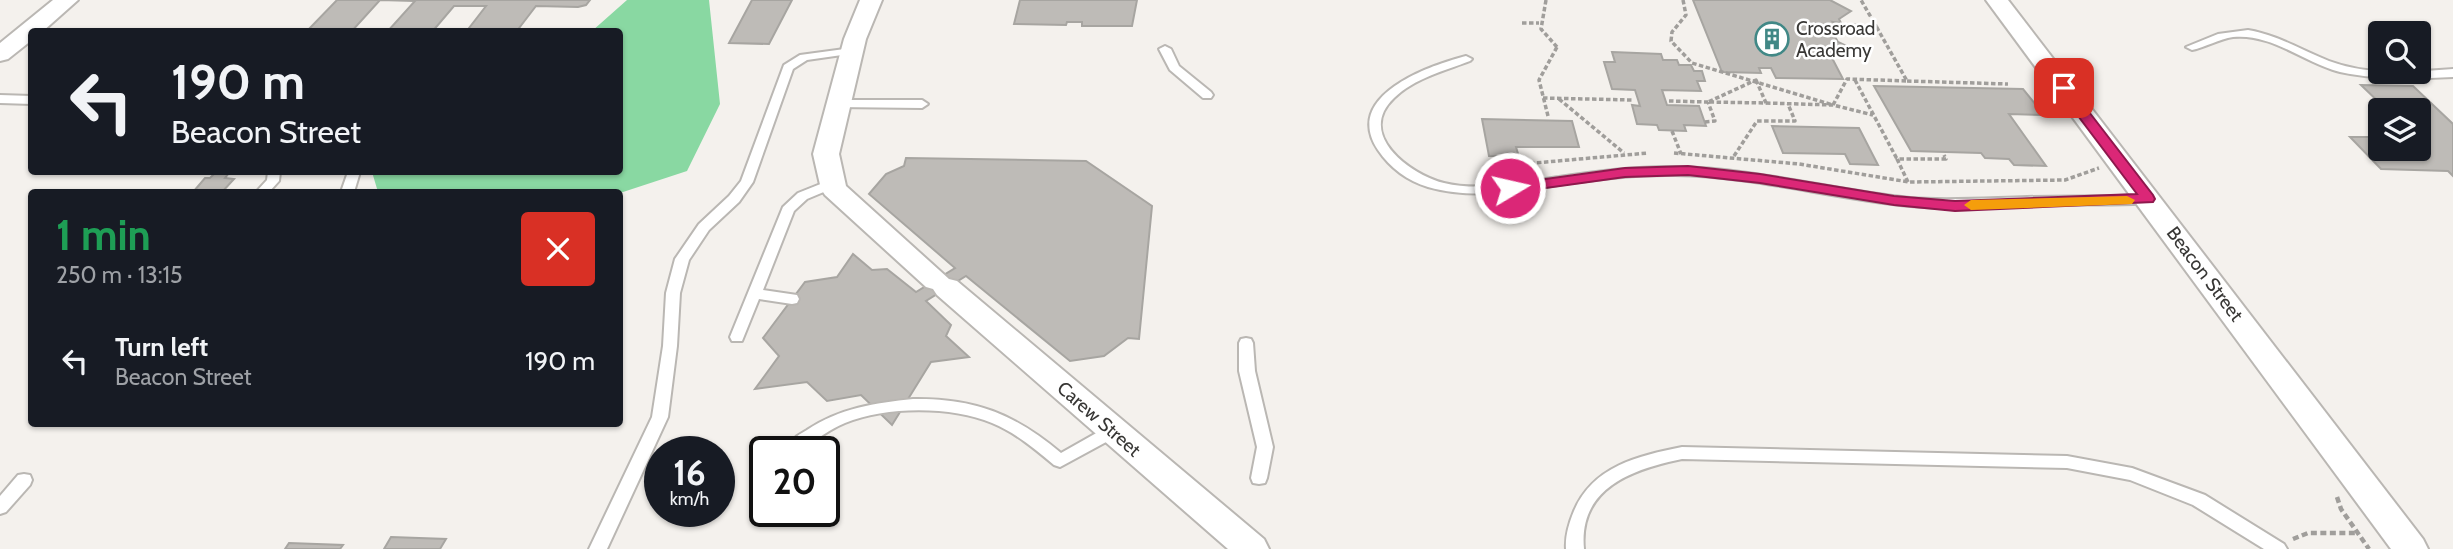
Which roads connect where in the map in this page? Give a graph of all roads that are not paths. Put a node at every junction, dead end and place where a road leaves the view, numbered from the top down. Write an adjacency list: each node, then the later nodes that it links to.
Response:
1 (67, 0): 4 (street)
2 (871, 0): 8 (street)
3 (1997, 0): 18 (street, Beacon Street)
4 (32, 28)
5 (28, 31): 9 (street)
6 (2192, 47): 11 (lane)
7 (1165, 49): 12 (lane)
8 (852, 51): 15 (street); 29 (lane)
9 (0, 54)
10 (1466, 59): 18 (lane)
11 (2453, 73)
12 (1207, 95)
13 (0, 99): 14 (lane)
14 (28, 100)
15 (839, 104): 16 (lane); 17 (street)
16 (922, 104)
17 (833, 183): 19 (lane); 23 (street, Carew Street)
18 (2136, 200): 32 (street, Beacon Street)
19 (755, 294): 20 (lane); 21 (lane)
20 (792, 299)
21 (737, 337)
22 (1246, 343): 25 (lane)
23 (1113, 431): 24 (lane); 30 (street, Carew Street)
24 (811, 436)
25 (1259, 478)
26 (24, 480): 27 (lane)
27 (0, 507)
28 (2283, 546): 31 (lane)
29 (598, 549)
30 (1252, 549)
31 (1575, 549)
32 (2411, 549)

